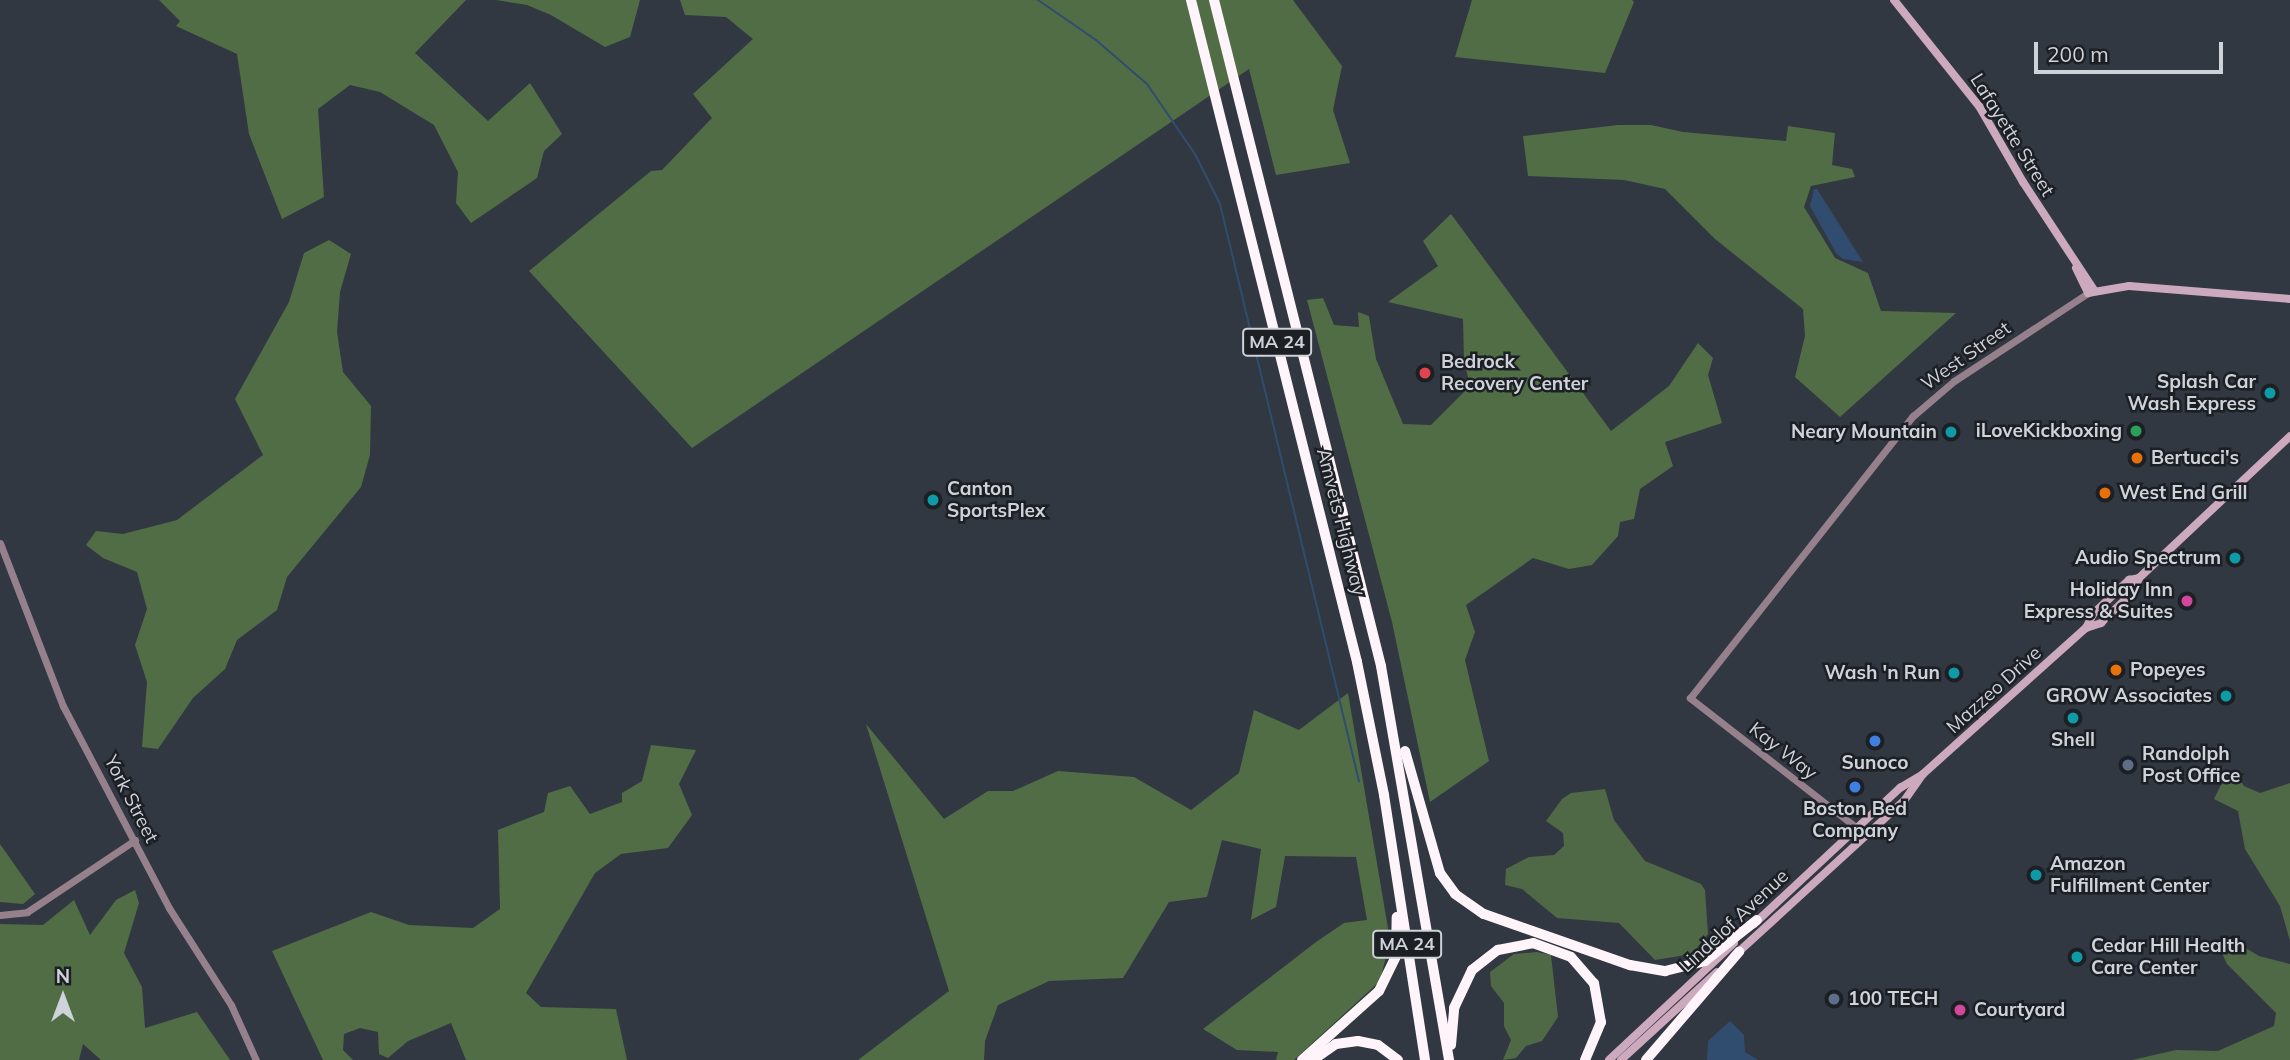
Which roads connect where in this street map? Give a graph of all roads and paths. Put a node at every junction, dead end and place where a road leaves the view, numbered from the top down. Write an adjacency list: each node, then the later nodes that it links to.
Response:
1 (1191, 0): 14 (highway, Amvets Highway / MA 24)
2 (1214, 0): 8 (highway, Amvets Highway / MA 24)
3 (1894, 0): 4 (main road, Lafayette Street)
4 (2091, 291): 5 (main road, West Street); 9 (street, West Street)
5 (2290, 299)
6 (2290, 436): 10 (main road, Mazzeo Drive)
7 (0, 543): 15 (street, York Street)
8 (1381, 666): 17 (highway); 24 (highway, Amvets Highway / MA 24)
9 (1690, 698): 13 (street, Kay Way)
10 (1923, 774): 11 (main road, Mazzeo Drive); 12 (main road, Mazzeo Drive)
11 (1881, 805): 13 (main road, Lindelof Avenue)
12 (1893, 811): 18 (main road, Lindelof Avenue)
13 (1857, 828): 17 (main road, Lindelof Avenue)
14 (1389, 829): 20 (highway); 23 (highway, Amvets Highway / MA 24)
15 (135, 840): 16 (street); 19 (street, York Street)
16 (0, 915)
17 (1758, 920): 26 (main road, Lindelof Avenue)
18 (1739, 952): 27 (main road, Lindelof Avenue); 28 (highway)
19 (256, 1060)
20 (1302, 1060)
21 (1313, 1060): 22 (highway)
22 (1398, 1060)
23 (1425, 1060)
24 (1450, 1060): 25 (highway)
25 (1585, 1060)
26 (1609, 1060)
27 (1621, 1060)
28 (1646, 1060)

